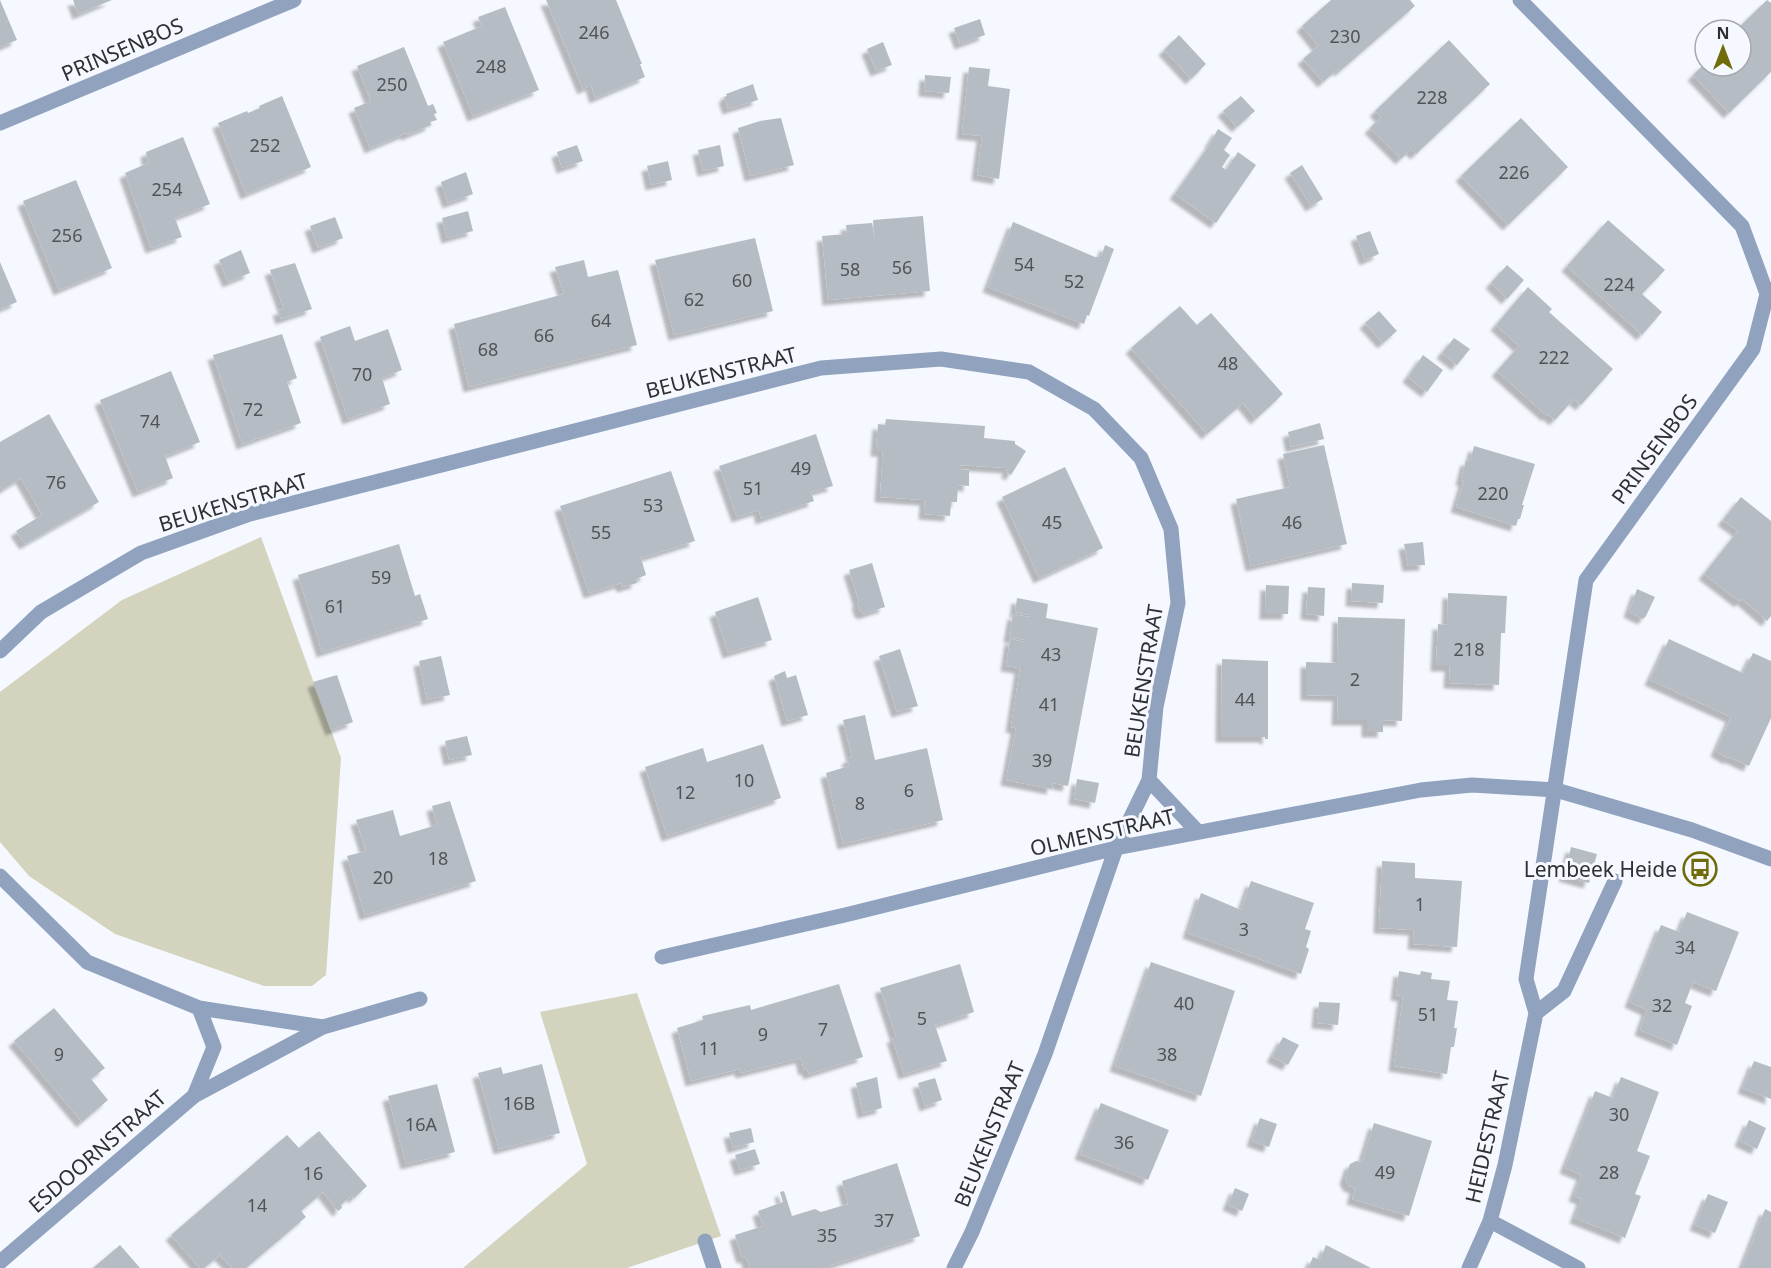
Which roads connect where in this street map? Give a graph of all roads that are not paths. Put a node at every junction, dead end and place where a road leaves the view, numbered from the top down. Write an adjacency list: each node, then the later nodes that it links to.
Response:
1 (294, 0): 3 (street, PRINSENBOS)
2 (1520, 0): 6 (street, PRINSENBOS)
3 (0, 123)
4 (0, 651): 5 (street, BEUKENSTRAAT)
5 (1149, 780): 7 (street, BEUKENSTRAAT); 8 (street, BEUKENSTRAAT)
6 (1556, 790): 7 (street, OLMENSTRAAT); 9 (street); 15 (street, HEIDESTRAAT)
7 (1198, 832): 8 (street, OLMENSTRAAT)
8 (1116, 848): 12 (street, OLMENSTRAAT); 22 (street, BEUKENSTRAAT)
9 (1771, 859)
10 (0, 876): 14 (street, ESDOORNSTRAAT)
11 (1615, 881): 15 (street)
12 (662, 957)
13 (420, 999): 16 (street, ESDOORNSTRAAT)
14 (199, 1008): 16 (street, ESDOORNSTRAAT); 17 (street, ESDOORNSTRAAT)
15 (1536, 1013): 18 (street, HEIDESTRAAT)
16 (322, 1027): 17 (street, ESDOORNSTRAAT)
17 (194, 1096): 20 (street, ESDOORNSTRAAT)
18 (1490, 1221): 23 (street, HEIDESTRAAT); 24 (street)
19 (705, 1241): 21 (street)
20 (0, 1262)
21 (714, 1268)
22 (954, 1268)
23 (1468, 1268)
24 (1578, 1268)

